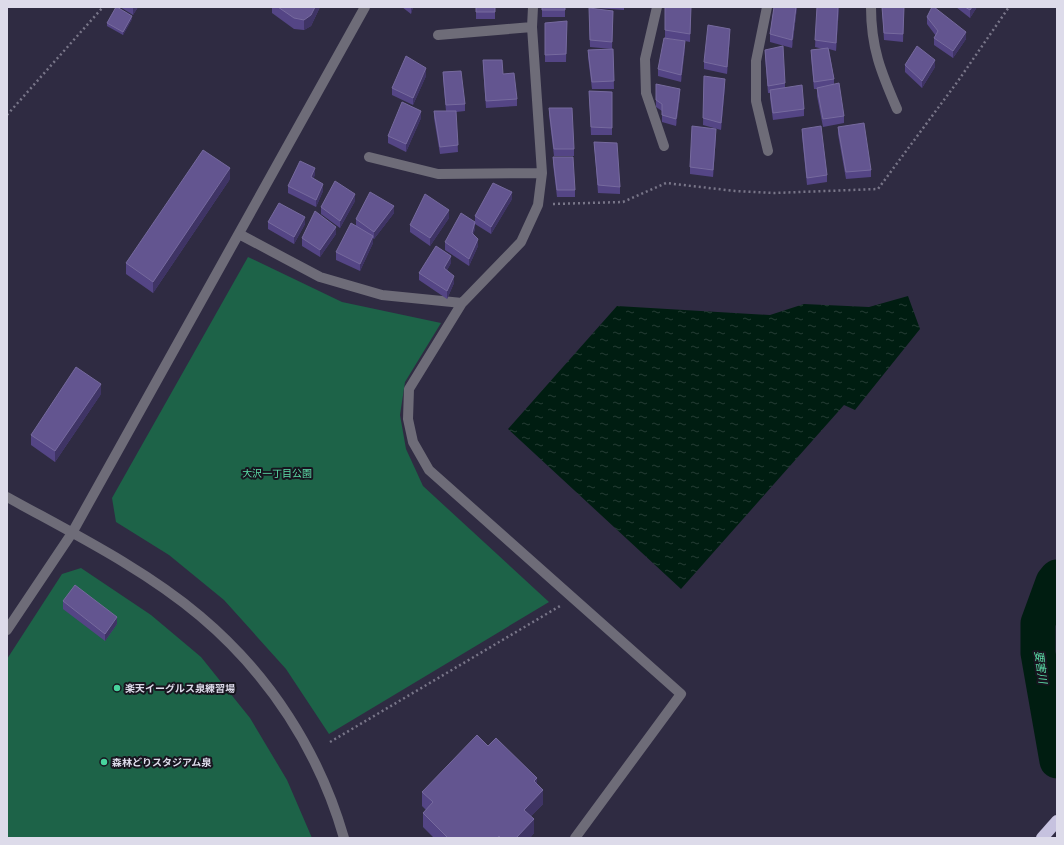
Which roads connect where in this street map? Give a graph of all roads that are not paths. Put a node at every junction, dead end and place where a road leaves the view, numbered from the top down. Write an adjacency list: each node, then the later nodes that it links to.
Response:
1 (364, 7): 13 (street)
2 (533, 7): 6 (street)
3 (657, 7): 9 (street)
4 (767, 7): 10 (street)
5 (871, 7): 8 (street)
6 (532, 27): 7 (street); 12 (street)
7 (438, 35)
8 (896, 109)
9 (664, 146)
10 (768, 151)
11 (369, 157): 12 (street)
12 (542, 173): 14 (street)
13 (239, 234): 14 (street); 16 (street)
14 (462, 303): 21 (street)
15 (7, 497): 16 (street)
16 (72, 533): 17 (street); 20 (street)
17 (7, 630)
18 (1057, 821): 19 (highway)
19 (1043, 836)
20 (344, 838)
21 (575, 838)

